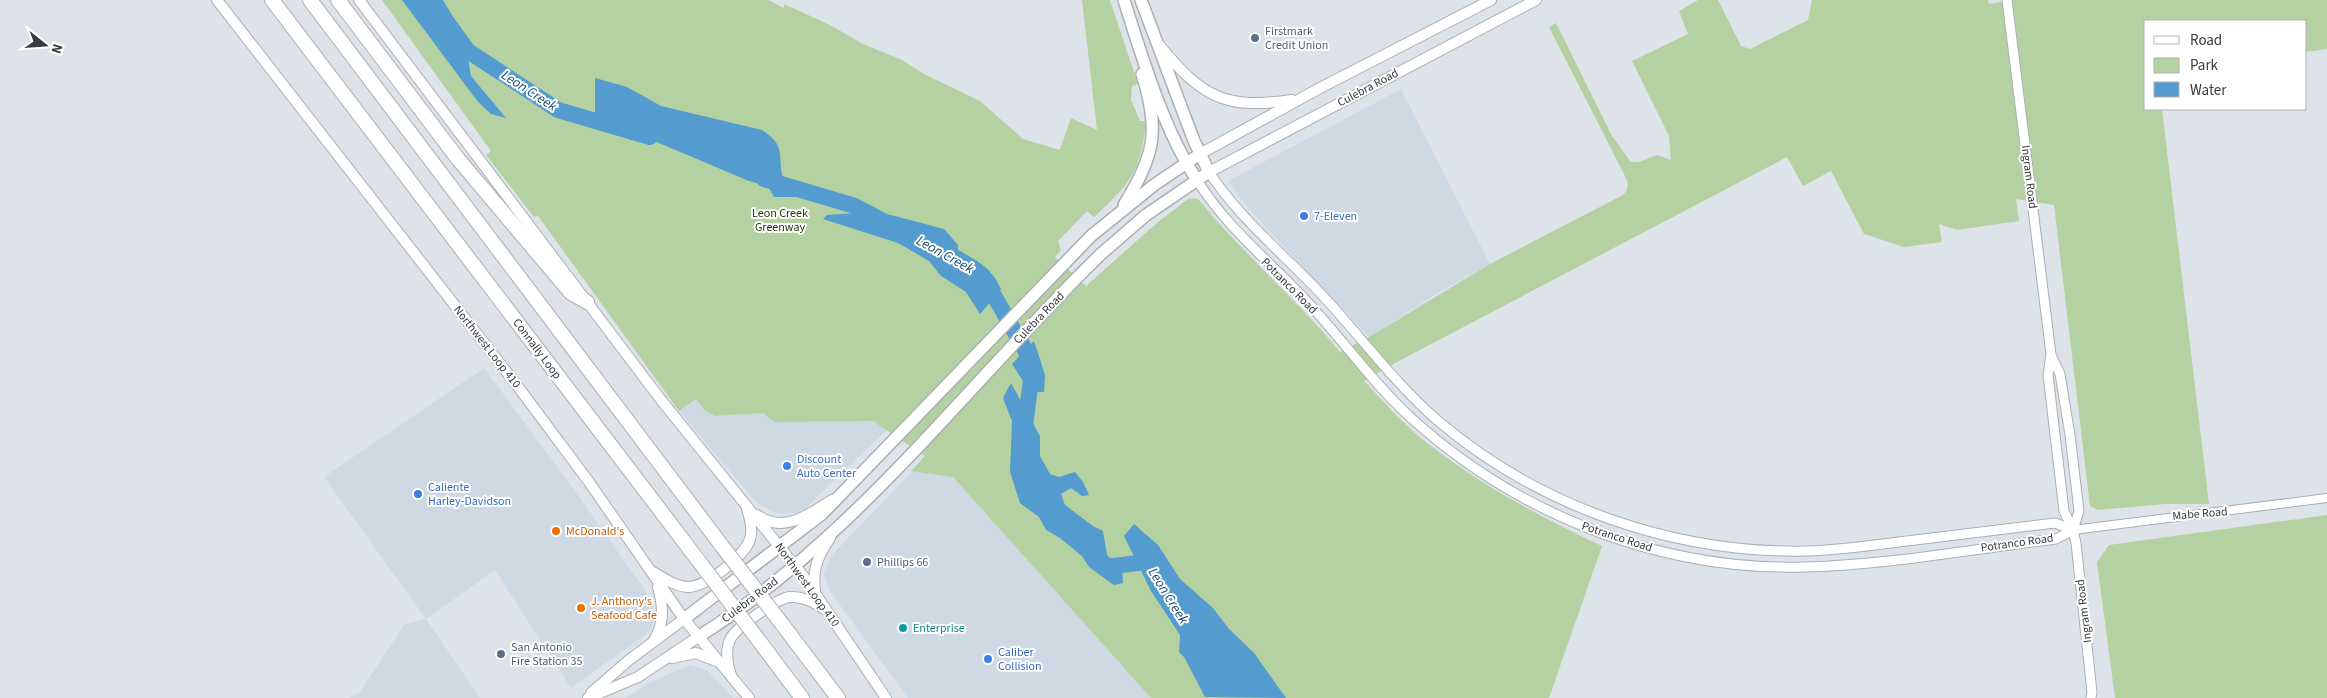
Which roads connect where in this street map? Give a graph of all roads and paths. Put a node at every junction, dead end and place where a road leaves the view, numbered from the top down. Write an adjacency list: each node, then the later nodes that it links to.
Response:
1 (217, 0): 34 (main road, Northwest Loop 410)
2 (272, 0): 46 (highway, Connally Loop, bridge)
3 (338, 0): 19 (highway)
4 (359, 0): 19 (main road, Northwest Loop 410)
5 (1124, 0): 12 (main road, Potranco Road)
6 (1142, 0): 11 (main road, Potranco Road)
7 (1492, 0): 13 (main road, Culebra Road)
8 (1536, 0): 16 (main road, Culebra Road)
9 (2007, 0): 20 (street, Ingram Road)
10 (314, 1): 47 (highway, bridge)
11 (1155, 40): 13 (main road); 14 (main road, Potranco Road)
12 (1139, 48): 15 (main road, Potranco Road); 18 (main road)
13 (1300, 99): 14 (main road, Culebra Road)
14 (1200, 154): 15 (main road, Culebra Road); 16 (main road, Potranco Road)
15 (1186, 162): 17 (main road, Potranco Road); 18 (main road, Culebra Road)
16 (1209, 172): 17 (main road, Culebra Road); 21 (street, Potranco Road)
17 (1197, 180): 22 (street, Potranco Road); 29 (main road, Culebra Road)
18 (1121, 210): 24 (main road, Culebra Road)
19 (587, 302): 26 (main road, Northwest Loop 410)
20 (2051, 354): 28 (street, Ingram Road); 28 (street, Ingram Road)
21 (1400, 384): 22 (street); 23 (street, Potranco Road)
22 (1388, 396): 27 (street, Potranco Road)
23 (1544, 491): 27 (street); 30 (street, Potranco Road)
24 (843, 493): 26 (main road); 31 (main road, Culebra Road)
25 (2327, 498): 28 (street, Mabe Road)
26 (745, 504): 31 (main road, Northwest Loop 410); 34 (main road)
27 (1536, 505): 32 (street, Potranco Road)
28 (2073, 530): 30 (street, Potranco Road); 32 (street, Potranco Road); 43 (street, Ingram Road)
29 (834, 532): 33 (main road, Culebra Road); 35 (main road)
30 (1887, 544): 32 (street)
31 (780, 547): 33 (main road, Northwest Loop 410); 37 (main road, Culebra Road)
32 (1889, 560)
33 (795, 566): 35 (main road, Northwest Loop 410); 38 (main road, Culebra Road)
34 (650, 570): 37 (main road, Northwest Loop 410); 39 (main road)
35 (816, 592): 36 (main road, Northwest Loop 410)
36 (828, 612): 42 (main road); 48 (main road, Northwest Loop 410)
37 (684, 619): 38 (main road, Northwest Loop 410); 39 (main road, Culebra Road)
38 (698, 637): 40 (main road, Culebra Road); 41 (main road, Northwest Loop 410)
39 (651, 644): 44 (main road, Culebra Road)
40 (656, 666): 41 (main road); 44 (main road, Culebra Road)
41 (723, 667): 42 (main road, Northwest Loop 410)
42 (732, 676): 45 (main road, Northwest Loop 410)
43 (2093, 696)
44 (587, 698)
45 (750, 698)
46 (802, 698)
47 (838, 698)
48 (886, 698)

